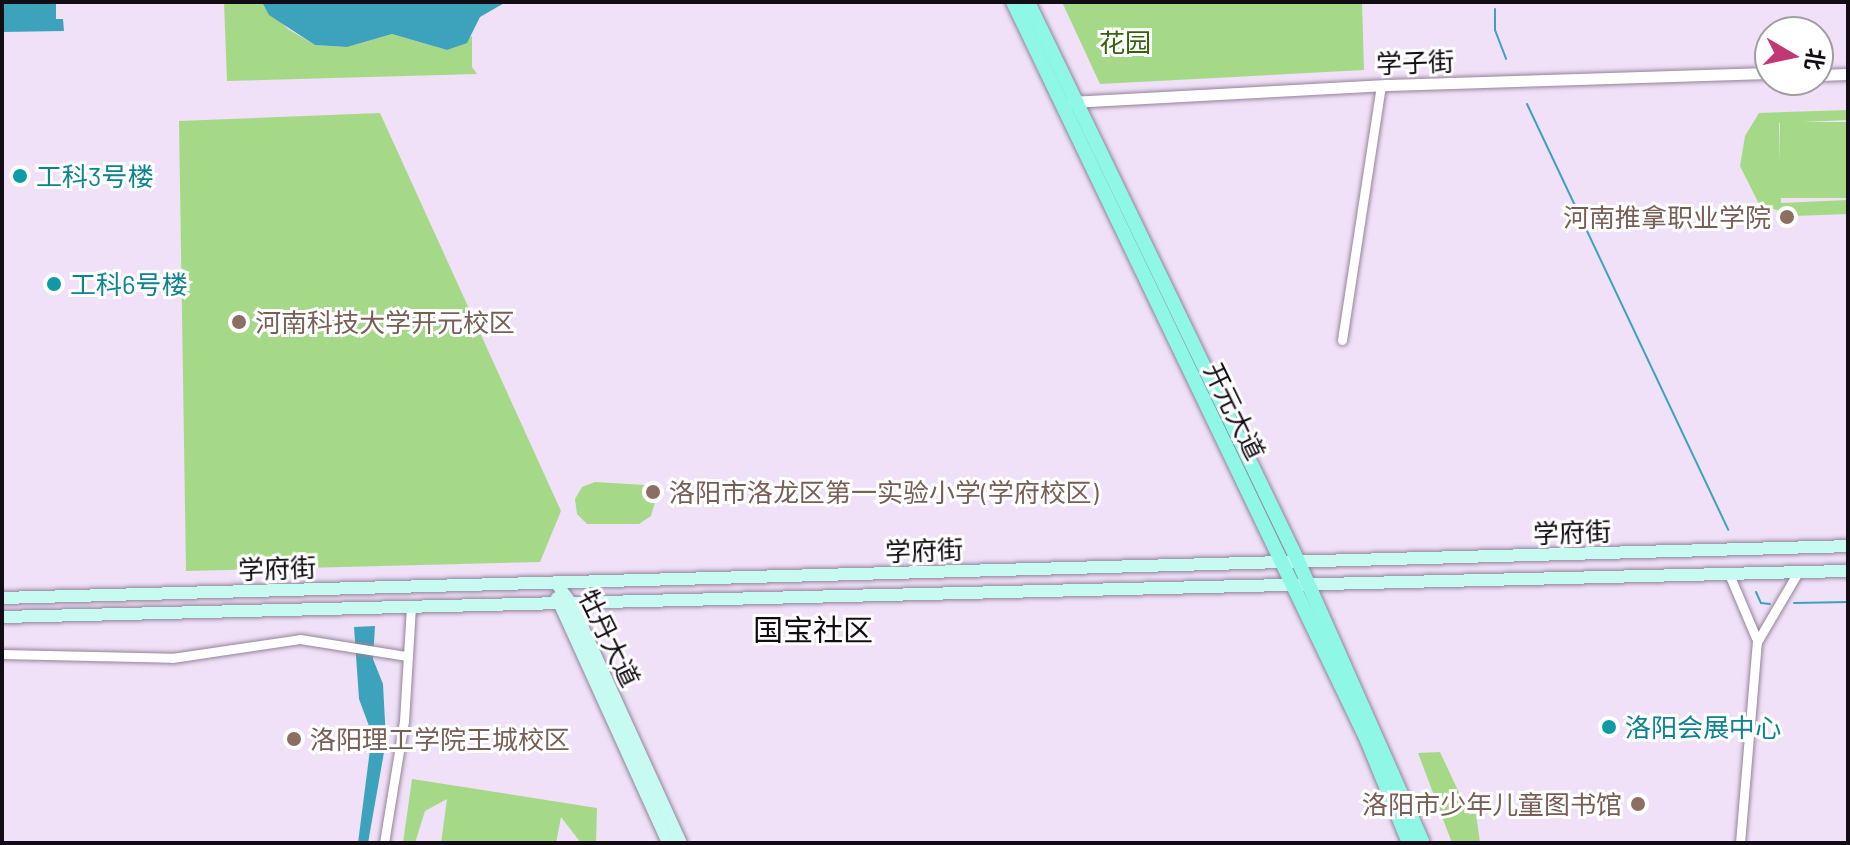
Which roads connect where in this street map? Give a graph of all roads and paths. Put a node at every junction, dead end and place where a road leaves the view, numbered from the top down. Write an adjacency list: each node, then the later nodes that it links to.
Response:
1 (1013, 2): 5 (main road, 开元大道)
2 (1028, 2): 5 (main road, 开元大道)
3 (1754, 75): 4 (street, 学子街)
4 (1381, 86): 5 (street, 学子街); 6 (street)
5 (1068, 104): 9 (main road, 开元大道); 10 (main road, 开元大道)
6 (1342, 340)
7 (1848, 546): 8 (main road, 学府街)
8 (1599, 553): 10 (main road, 学府街); 14 (main road)
9 (1281, 561): 10 (main road, 学府街); 15 (main road, 学府街); 16 (main road, 开元大道)
10 (1298, 561): 16 (main road, 开元大道)
11 (1848, 571): 12 (main road, 学府街)
12 (1798, 572): 13 (main road, 学府街); 24 (street)
13 (1729, 574): 14 (main road, 学府街); 24 (street)
14 (1599, 577): 16 (main road, 学府街)
15 (556, 583): 17 (main road, 学府街); 19 (main road, 牡丹大道); 20 (main road, 牡丹大道)
16 (1299, 583): 19 (main road, 学府街); 30 (main road, 开元大道); 31 (main road, 开元大道)
17 (280, 590): 18 (main road, 学府街); 22 (street)
18 (2, 598)
19 (572, 604): 20 (main road, 学府街); 29 (main road, 牡丹大道)
20 (557, 605): 21 (main road, 学府街); 28 (main road, 牡丹大道)
21 (411, 607): 22 (main road, 学府街); 26 (street)
22 (281, 609): 23 (main road, 学府街)
23 (2, 617)
24 (1757, 642): 32 (street)
25 (2, 654): 26 (street)
26 (406, 656): 27 (street)
27 (384, 843)
28 (668, 843)
29 (681, 843)
30 (1409, 843)
31 (1423, 843)
32 (1740, 843)

